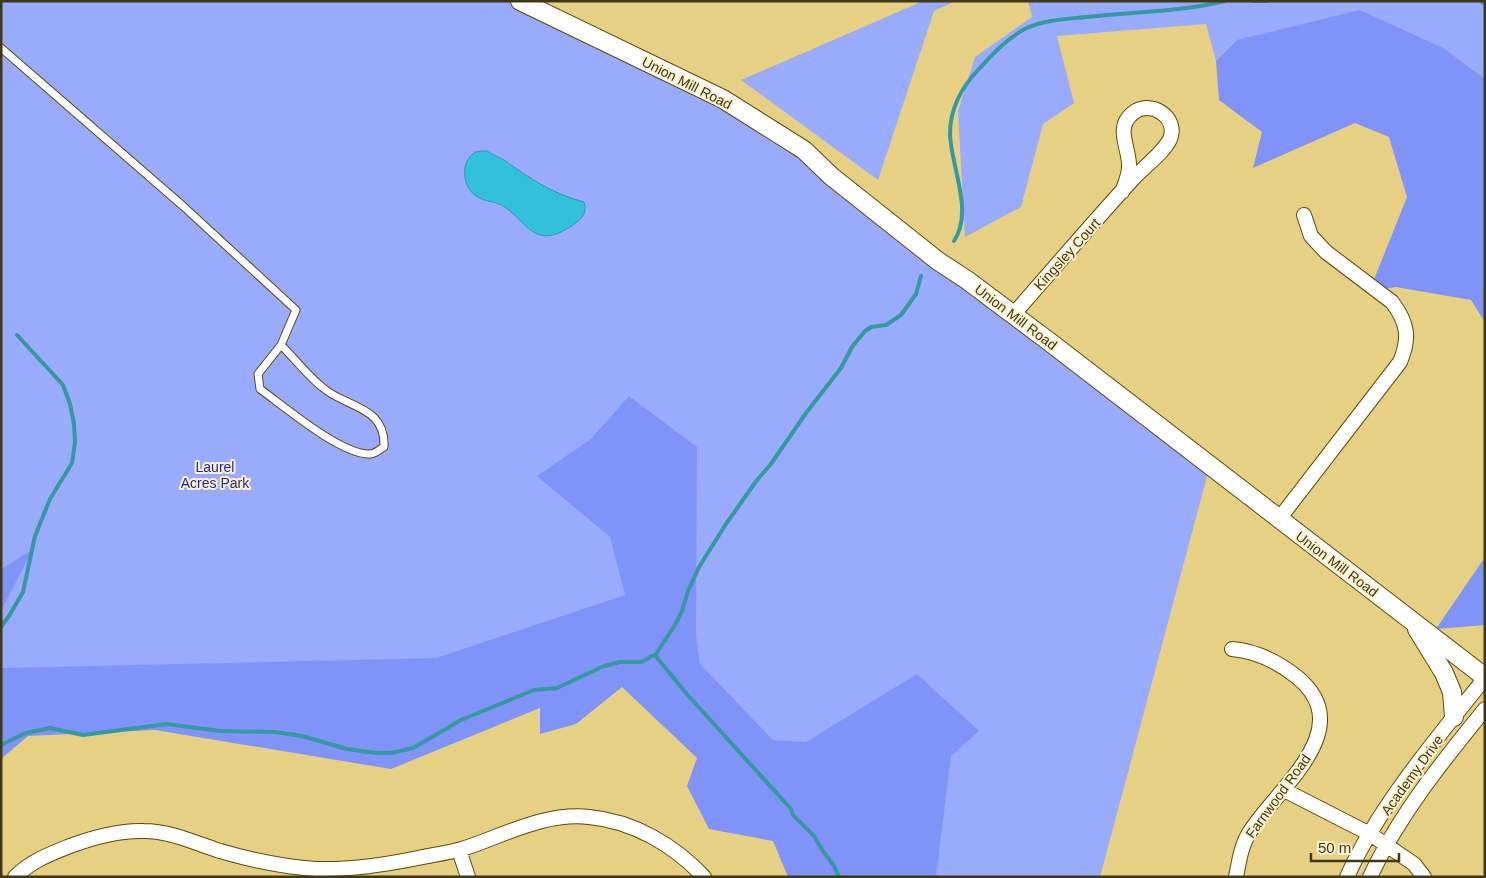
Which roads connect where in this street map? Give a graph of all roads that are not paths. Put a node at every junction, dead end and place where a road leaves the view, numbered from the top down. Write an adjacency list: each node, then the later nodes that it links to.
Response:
1 (520, 1): 5 (street, Union Mill Road)
2 (1, 48): 6 (lane)
3 (1122, 192): 3 (street, Kingsley Court); 5 (street, Kingsley Court)
4 (1304, 215): 7 (street)
5 (1013, 315): 7 (street, Union Mill Road)
6 (281, 346): 6 (lane)
7 (1279, 519): 8 (street, Union Mill Road)
8 (1411, 620): 10 (street, Union Mill Road); 12 (street)
9 (1232, 649): 13 (street, Farnwood Road)
10 (1485, 677): 12 (street, Academy Drive)
11 (1485, 709): 15 (street, Academy Drive)
12 (1454, 718): 14 (street, Academy Drive)
13 (1284, 790): 14 (street); 21 (street, Farnwood Road)
14 (1370, 834): 15 (street); 22 (street, Academy Drive)
15 (1386, 845): 23 (street, Academy Drive); 24 (street)
16 (459, 850): 17 (street); 19 (street); 20 (street)
17 (316, 873): 18 (street)
18 (15, 877)
19 (468, 877)
20 (704, 877)
21 (1236, 877)
22 (1346, 877)
23 (1370, 877)
24 (1424, 877)

